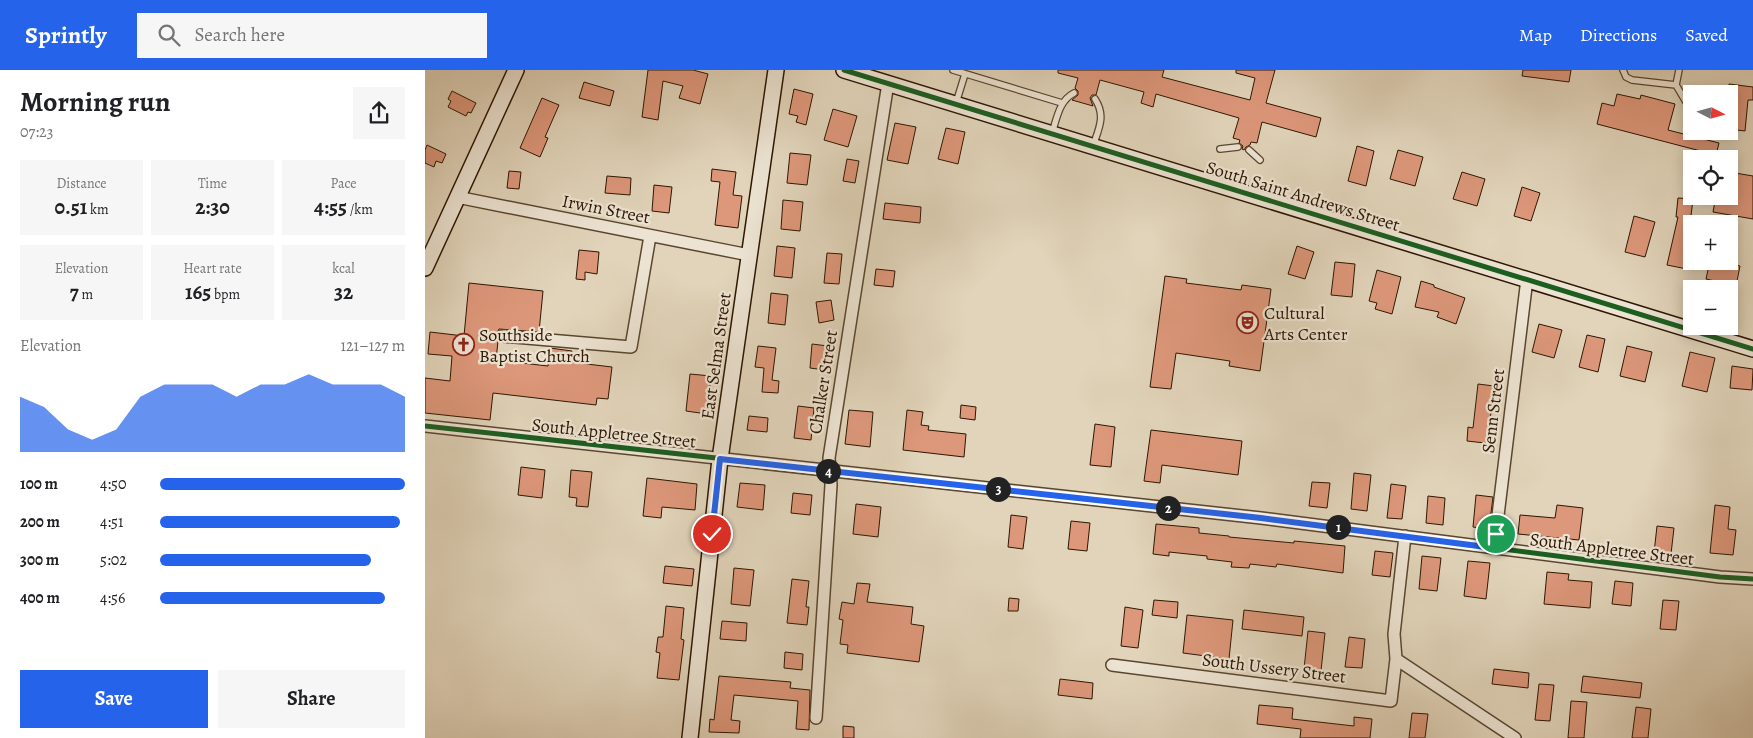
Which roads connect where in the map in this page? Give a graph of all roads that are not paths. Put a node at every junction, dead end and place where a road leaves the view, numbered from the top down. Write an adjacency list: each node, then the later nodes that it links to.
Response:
1 (516, 70): 21 (street)
2 (776, 70): 23 (street, East Selma Street)
3 (844, 70): 8 (street, South Saint Andrews Street)
4 (953, 70): 7 (lane)
5 (1623, 70): 9 (lane)
6 (1679, 70): 9 (lane)
7 (965, 74): 13 (lane); 14 (lane)
8 (884, 79): 14 (street, South Saint Andrews Street); 30 (street, Chalker Street)
9 (1676, 85): 11 (lane)
10 (1073, 93): 13 (lane)
11 (1683, 97)
12 (1095, 99): 16 (lane)
13 (1062, 103): 15 (lane)
14 (956, 104): 15 (street, South Saint Andrews Street)
15 (1052, 134): 16 (street, South Saint Andrews Street)
16 (1093, 146): 25 (street, South Saint Andrews Street)
17 (1239, 147): 18 (lane)
18 (1220, 149)
19 (1249, 150): 20 (lane)
20 (1260, 160)
21 (457, 197): 22 (street, Irwin Street); 24 (street)
22 (650, 236): 23 (street, Irwin Street); 26 (street)
23 (749, 255): 29 (street, East Selma Street)
24 (425, 268)
25 (1527, 279): 27 (street, South Saint Andrews Street); 32 (street, Senn Street)
26 (503, 336)
27 (1753, 349)
28 (425, 426): 29 (street, South Appletree Street)
29 (720, 459): 30 (street, South Appletree Street); 37 (street, East Selma Street)
30 (830, 471): 31 (street, South Appletree Street); 36 (street, Chalker Street)
31 (1405, 536): 32 (street, South Appletree Street); 34 (street, South Ussery Street)
32 (1494, 548): 33 (street, South Appletree Street)
33 (1753, 579)
34 (1396, 660): 35 (street, South Ussery Street); 38 (street)
35 (1112, 665)
36 (816, 718)
37 (690, 738)
38 (1515, 738)

